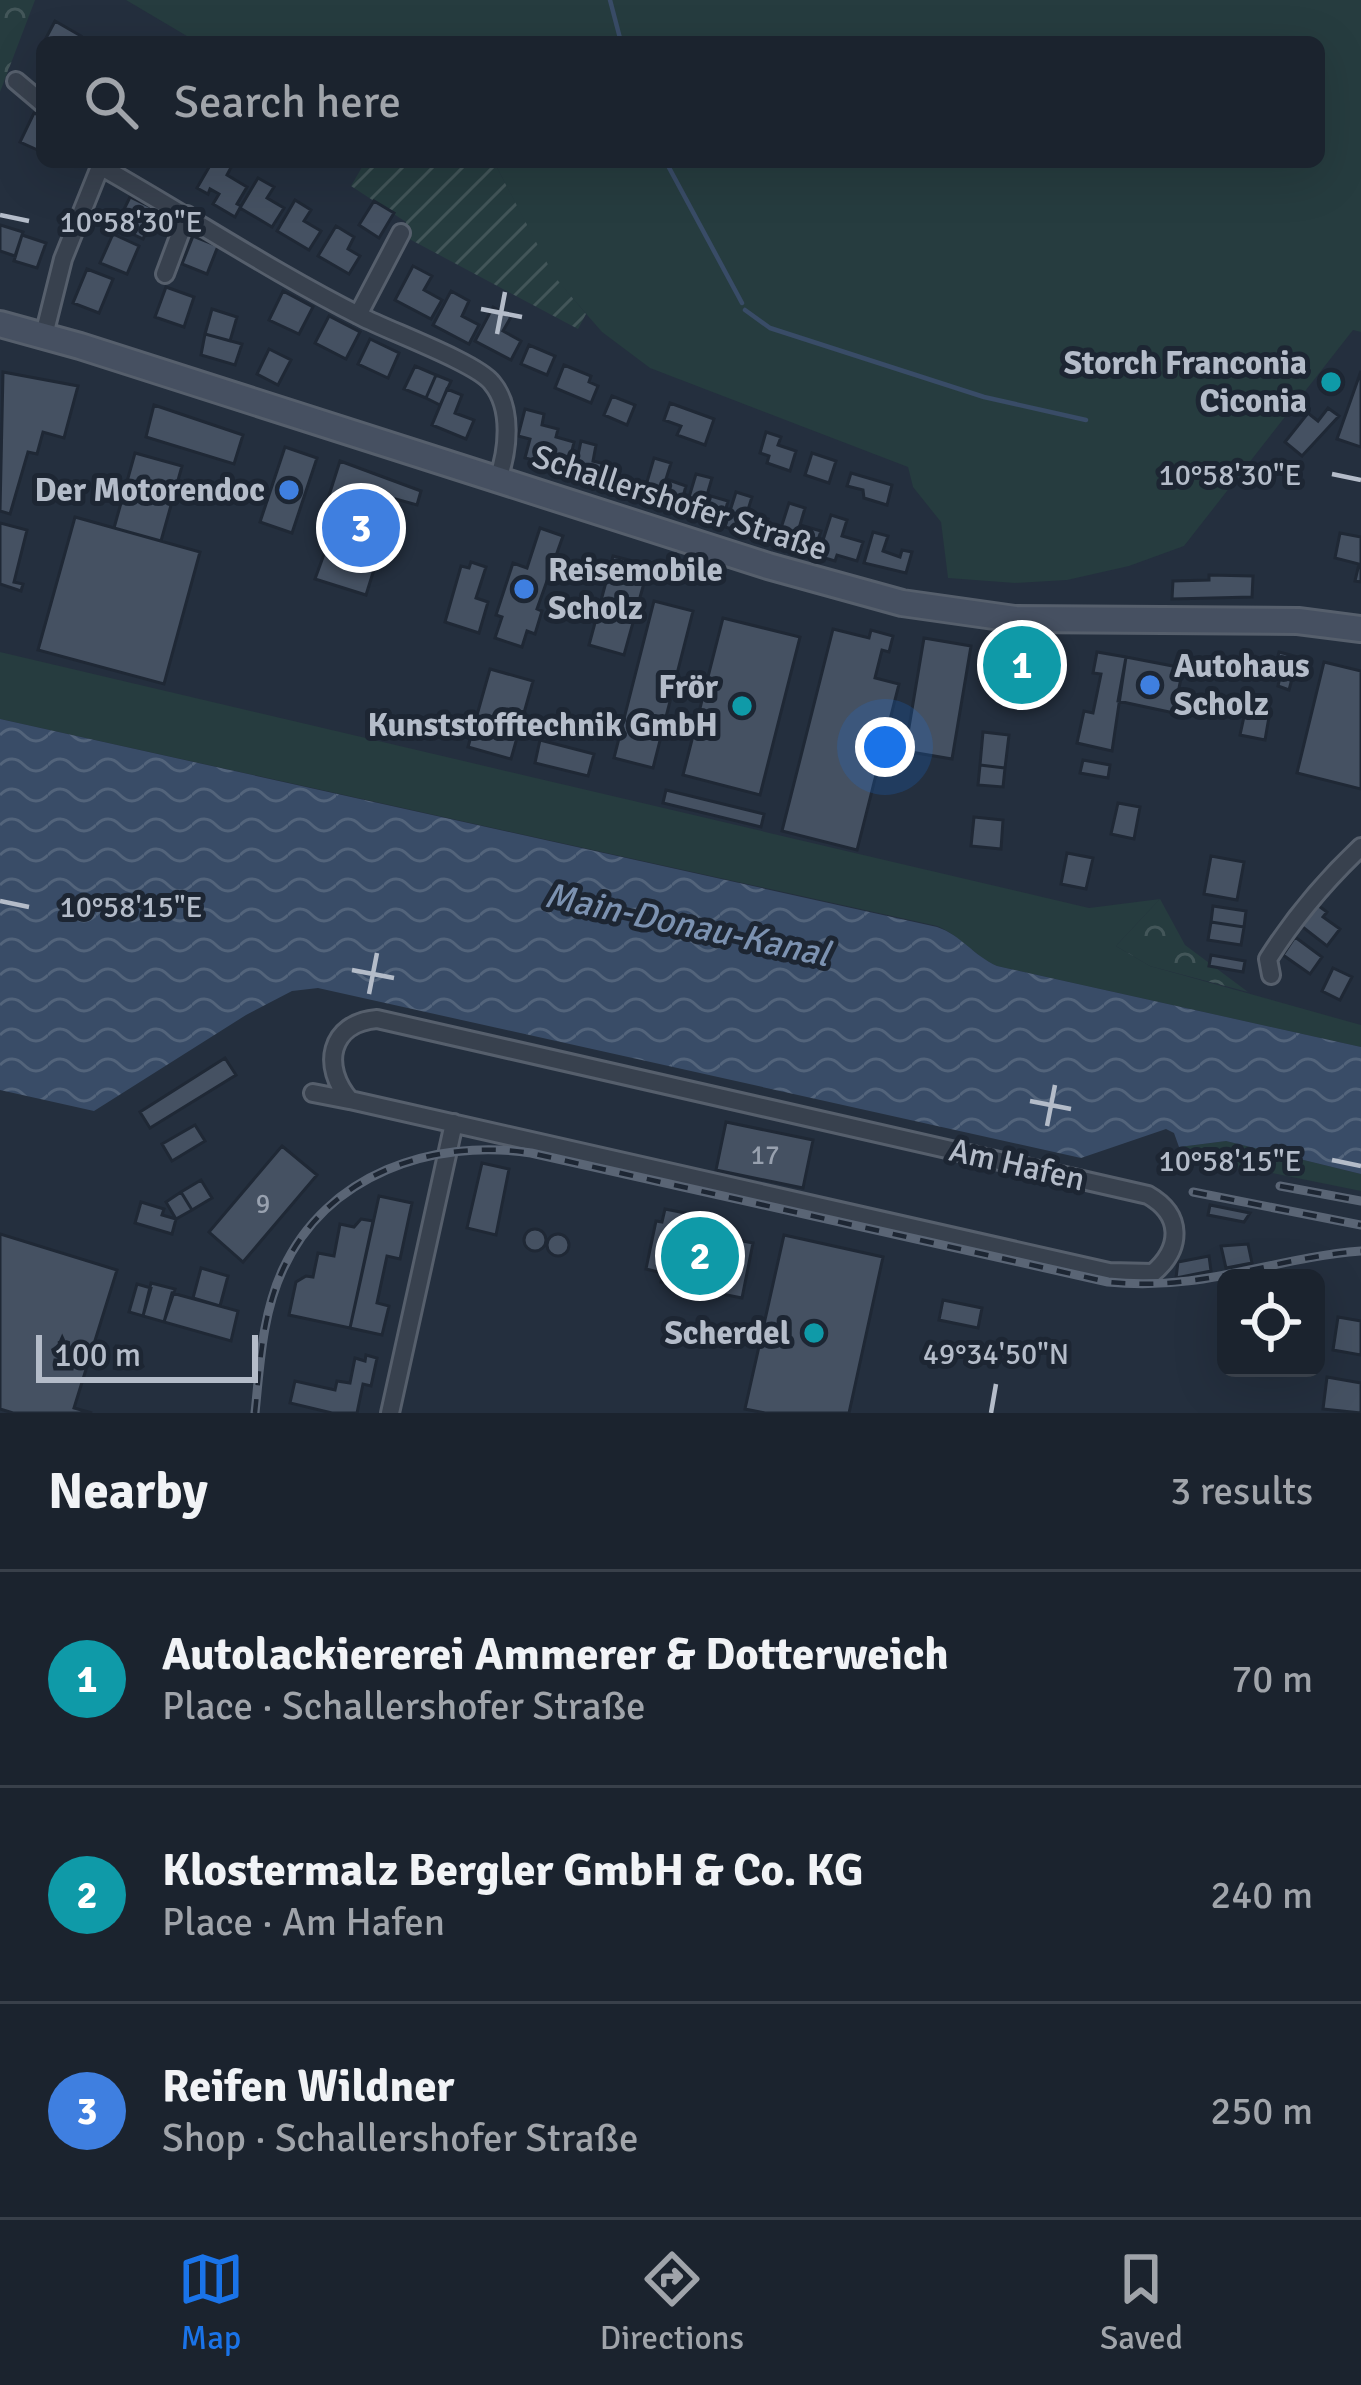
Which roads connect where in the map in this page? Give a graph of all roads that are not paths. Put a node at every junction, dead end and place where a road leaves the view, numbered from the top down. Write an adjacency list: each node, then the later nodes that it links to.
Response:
1 (16, 81): 2 (street)
2 (36, 98)
3 (99, 168): 10 (street)
4 (108, 168): 5 (street)
5 (187, 215): 7 (street); 8 (street)
6 (401, 233): 8 (street)
7 (165, 274)
8 (358, 315): 11 (street)
9 (0, 324): 10 (street, Schallershofer Straße)
10 (44, 335): 11 (street, Schallershofer Straße)
11 (498, 479): 12 (street, Schallershofer Straße)
12 (1361, 629)
13 (1361, 847): 14 (street)
14 (1271, 975)
15 (313, 1093): 16 (street)
16 (350, 1100): 17 (street, Am Hafen); 17 (street, Am Hafen)
17 (454, 1123): 18 (street)
18 (390, 1413)

